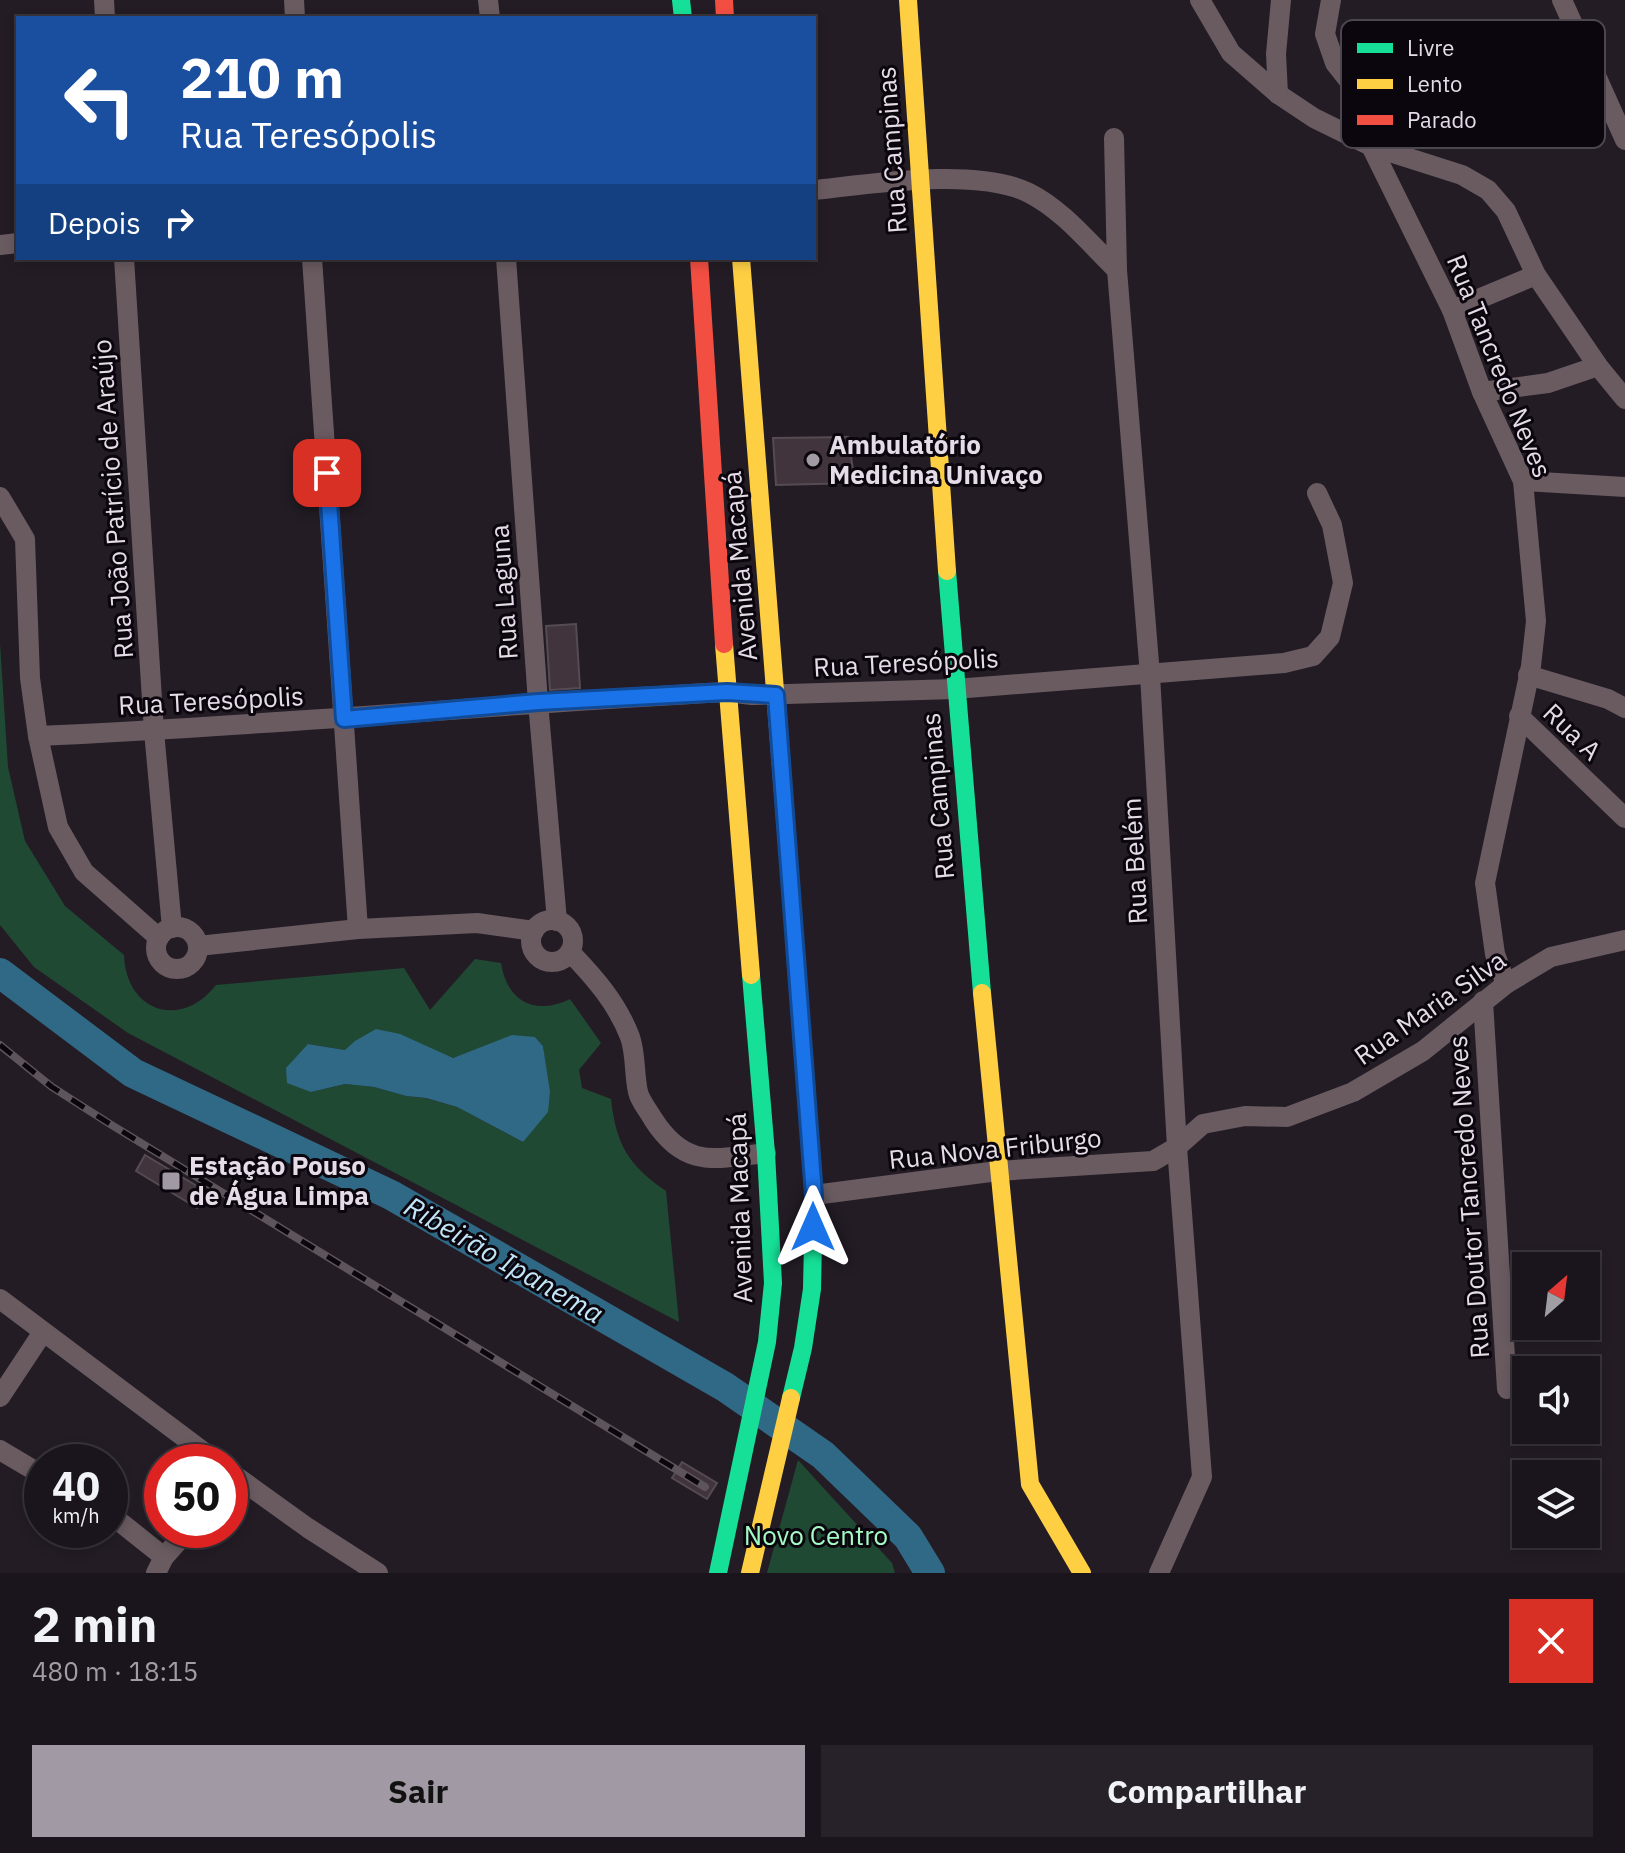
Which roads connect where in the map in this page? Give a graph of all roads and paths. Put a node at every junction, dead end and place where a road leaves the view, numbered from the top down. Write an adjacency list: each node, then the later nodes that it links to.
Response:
1 (908, 0): 17 (main road, Rua Campinas)
2 (1200, 0): 8 (street)
3 (1281, 0): 8 (street)
4 (1331, 0): 7 (street)
5 (1562, 0): 6 (street)
6 (1571, 20)
7 (1341, 71)
8 (1278, 94): 10 (street)
9 (1605, 96): 12 (street)
10 (1341, 131)
11 (1114, 138): 24 (street, Rua Belém)
12 (1625, 140)
13 (1372, 148): 26 (street, Rua Tancredo Neves)
14 (1378, 148): 16 (street)
15 (1402, 148): 16 (street)
16 (1404, 155): 25 (street)
17 (920, 179): 18 (street); 24 (street); 36 (main road, Rua Campinas)
18 (816, 190)
19 (124, 260): 43 (street, Rua João Patrício de Araújo)
20 (312, 260): 42 (street)
21 (506, 260): 39 (street, Rua Laguna)
22 (699, 260): 37 (main road, Avenida Macapá)
23 (741, 260): 38 (main road, Avenida Macapá)
24 (1117, 270): 34 (street, Rua Belém)
25 (1536, 275): 26 (street); 27 (street)
26 (1452, 310): 28 (street, Rua Tancredo Neves)
27 (1598, 366): 28 (street); 29 (street)
28 (1482, 392): 30 (street, Rua Tancredo Neves)
29 (1625, 399)
30 (1523, 481): 31 (street); 35 (street, Rua Tancredo Neves)
31 (1625, 487)
32 (1317, 493): 34 (street, Rua Teresópolis)
33 (0, 497): 44 (street)
34 (1150, 675): 36 (street, Rua Teresópolis); 55 (street, Rua Belém)
35 (1528, 675): 40 (street); 41 (street, Rua Tancredo Neves)
36 (955, 689): 38 (street, Rua Teresópolis); 57 (main road, Rua Campinas)
37 (727, 692): 38 (street, Rua Teresópolis); 39 (street, Rua Teresópolis); 56 (main road, Avenida Macapá)
38 (776, 695): 58 (main road, Avenida Macapá)
39 (538, 702): 42 (street, Rua Teresópolis); 46 (street, Rua Laguna)
40 (1625, 708)
41 (1519, 716): 45 (street, Rua A); 53 (street, Rua Tancredo Neves)
42 (344, 719): 43 (street, Rua Teresópolis); 47 (street)
43 (154, 731): 44 (street, Rua Teresópolis); 49 (street, Rua João Patrício de Araújo)
44 (38, 736): 49 (street)
45 (1625, 818)
46 (557, 921): 48 (street); 52 (street)
47 (358, 929): 48 (street); 51 (street)
48 (534, 931): 52 (street)
49 (166, 933): 51 (street); 51 (street)
50 (1624, 937): 53 (street, Rua Maria Silva)
51 (198, 946)
52 (570, 952): 56 (street)
53 (1506, 984): 54 (street, Rua Maria Silva)
54 (1483, 1001): 55 (street, Rua Maria Silva); 61 (street, Rua Doutor Tancredo Neves)
55 (1177, 1147): 57 (street, Rua Nova Friburgo); 74 (street, Rua Belém)
56 (766, 1153): 71 (main road, Avenida Macapá)
57 (998, 1171): 58 (street, Rua Nova Friburgo); 73 (main road, Rua Campinas)
58 (814, 1195): 72 (main road, Avenida Macapá)
59 (0, 1299): 60 (street)
60 (43, 1332): 62 (street); 63 (street)
61 (1507, 1389)
62 (0, 1397)
63 (193, 1444)
64 (0, 1450): 65 (street)
65 (24, 1464)
66 (248, 1489): 70 (street)
67 (128, 1532): 69 (street)
68 (174, 1548): 69 (street)
69 (160, 1565)
70 (378, 1573)
71 (718, 1573)
72 (750, 1573)
73 (1082, 1573)
74 (1159, 1573)

